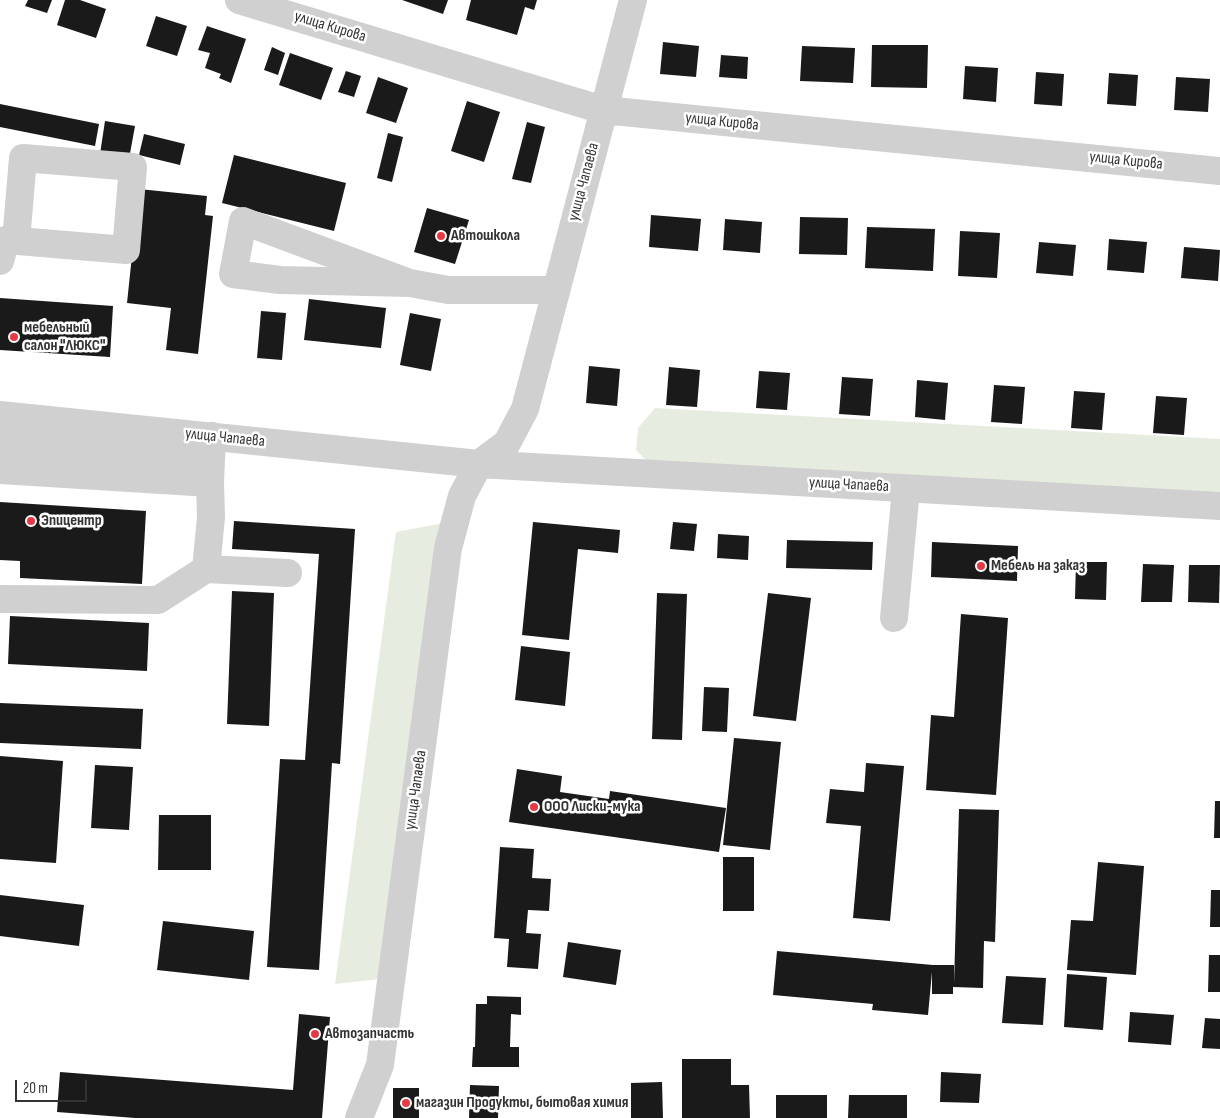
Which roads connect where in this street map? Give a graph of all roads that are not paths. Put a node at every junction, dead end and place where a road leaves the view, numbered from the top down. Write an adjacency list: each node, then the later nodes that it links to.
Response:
1 (239, 0): 3 (street, улица Кирова)
2 (634, 0): 3 (street, улица Чапаева)
3 (603, 110): 4 (street, улица Кирова); 7 (street, улица Чапаева)
4 (1220, 171)
5 (8, 251): 5 (street)
6 (410, 283): 6 (street); 7 (street)
7 (556, 290): 11 (street, улица Чапаева)
8 (0, 415): 10 (street, улица Чапаева)
9 (0, 442): 10 (street)
10 (211, 446): 11 (street, улица Чапаева); 13 (street)
11 (479, 464): 14 (street, улица Чапаева); 20 (street, улица Чапаева)
12 (0, 470): 13 (street)
13 (210, 483): 16 (street)
14 (906, 489): 15 (street, улица Чапаева); 19 (street)
15 (1220, 506)
16 (206, 569): 17 (street); 18 (street)
17 (288, 573)
18 (0, 599)
19 (894, 618)
20 (359, 1118)

